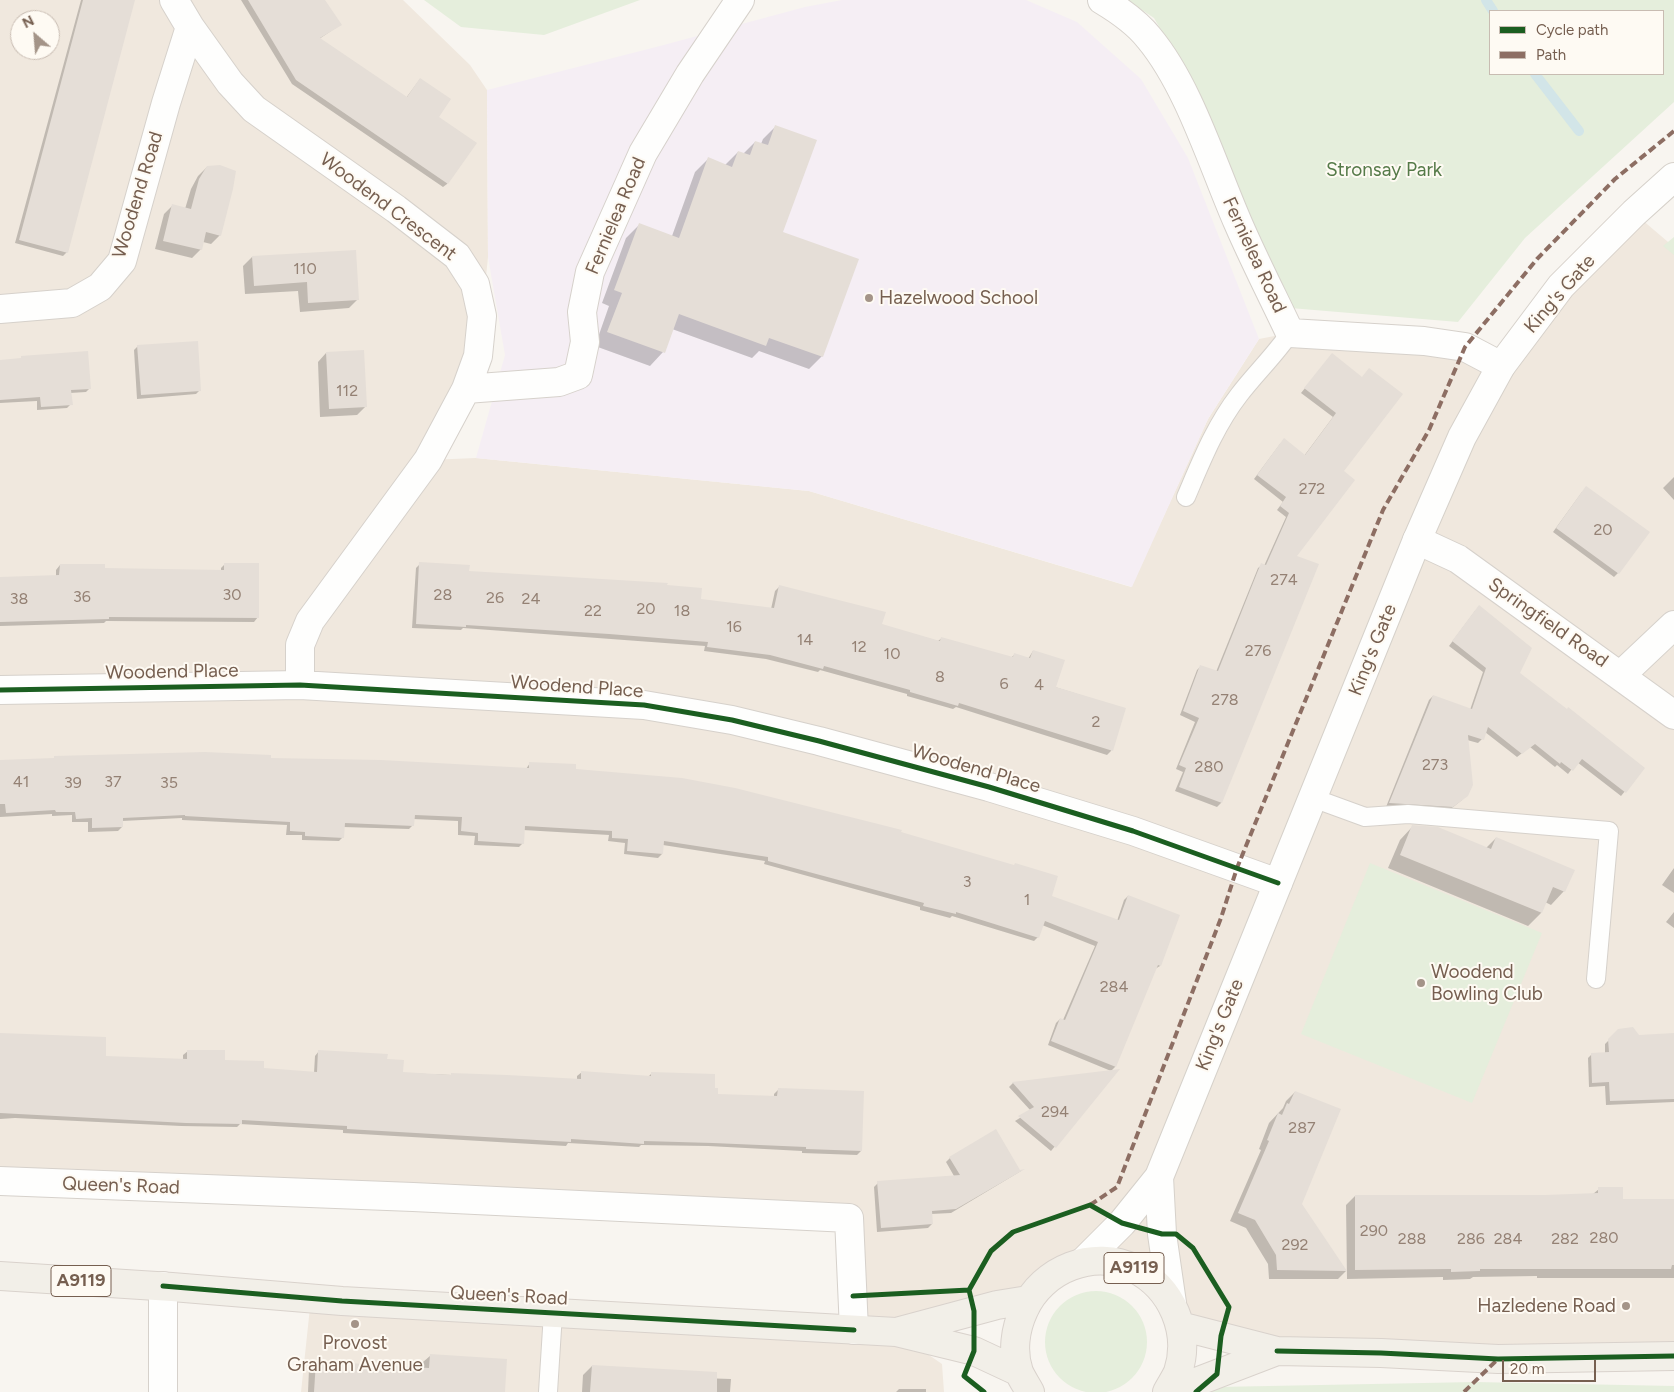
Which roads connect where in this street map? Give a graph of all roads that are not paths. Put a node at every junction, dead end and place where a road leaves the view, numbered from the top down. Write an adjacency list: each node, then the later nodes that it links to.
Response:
1 (174, 0): 4 (street, Woodend Crescent)
2 (740, 0): 9 (street, Fernielea Road)
3 (1102, 0): 7 (street, Fernielea Road)
4 (190, 27): 6 (street, Woodend Road); 9 (street, Woodend Crescent)
5 (1674, 177): 8 (street, King's Gate)
6 (0, 309)
7 (1290, 333): 8 (street, Fernielea Road); 10 (lane)
8 (1501, 366): 11 (street, King's Gate)
9 (466, 389): 14 (street, Woodend Crescent)
10 (1186, 498)
11 (1417, 540): 13 (street, Springfield Road); 17 (street, King's Gate)
12 (1674, 625): 13 (street)
13 (1621, 675): 16 (street, Springfield Road)
14 (300, 685): 15 (street, Woodend Place); 18 (street, Woodend Place)
15 (0, 690)
16 (1674, 715)
17 (1313, 798): 18 (street, King's Gate); 19 (lane)
18 (1278, 883): 20 (street, King's Gate)
19 (1596, 979)
20 (1159, 1177): 22 (street, King's Gate); 27 (street, King's Gate)
21 (0, 1181): 28 (street, Queen's Road)
22 (1083, 1262): 25 (main road, A9119); 27 (main road, A9119)
23 (0, 1276): 24 (main road, Queen's Road / A9119)
24 (163, 1286): 26 (main road, Queen's Road / A9119); 33 (street)
25 (1028, 1300): 29 (main road, Queen's Road / A9119); 32 (main road, A9119)
26 (553, 1313): 28 (main road, Queen's Road / A9119); 34 (lane)
27 (1176, 1314): 30 (main road); 35 (main road)
28 (854, 1330): 29 (main road, Queen's Road / A9119)
29 (896, 1332): 32 (main road, Queen's Road / A9119)
30 (1276, 1351): 31 (main road); 35 (main road)
31 (1674, 1356)
32 (1025, 1382)
33 (163, 1392)
34 (548, 1392)
35 (1168, 1392)

